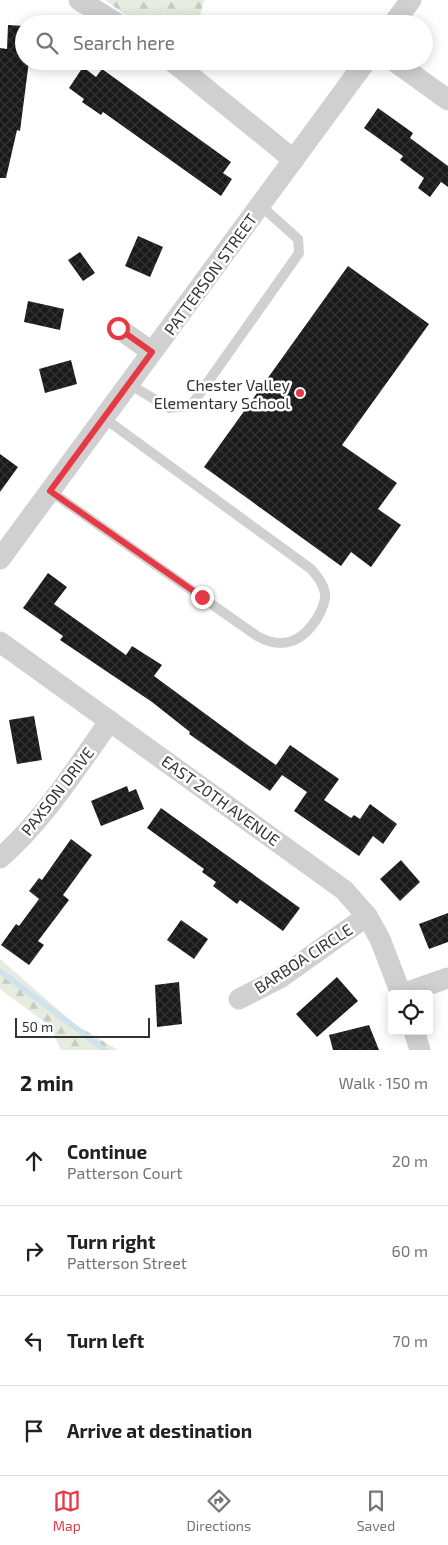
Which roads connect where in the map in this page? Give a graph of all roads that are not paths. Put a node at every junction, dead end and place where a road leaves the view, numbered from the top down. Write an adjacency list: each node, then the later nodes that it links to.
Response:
1 (80, 0): 3 (street)
2 (411, 0): 4 (street)
3 (104, 15)
4 (400, 15)
5 (183, 70): 9 (street)
6 (359, 70): 9 (street, PATTERSON STREET)
7 (406, 70): 8 (street)
8 (448, 100)
9 (294, 160): 10 (street, PATTERSON STREET)
10 (260, 206): 12 (street, PATTERSON STREET); 13 (lane)
11 (118, 328): 12 (street)
12 (152, 352): 13 (street, PATTERSON STREET)
13 (128, 384): 14 (street, PATTERSON STREET)
14 (104, 418): 15 (street, PATTERSON STREET); 15 (lane)
15 (50, 491): 16 (street, PATTERSON STREET)
16 (0, 558)
17 (0, 642): 18 (street, EAST 20TH AVENUE)
18 (110, 721): 19 (street, PAXSON DRIVE); 20 (street, EAST 20TH AVENUE)
19 (0, 858)
20 (366, 916): 22 (street, EAST 20TH AVENUE); 24 (street, BARBOA CIRCLE)
21 (448, 978): 23 (street)
22 (400, 990)
23 (414, 990)
24 (239, 999)
25 (415, 1035): 26 (street)
26 (420, 1050)

